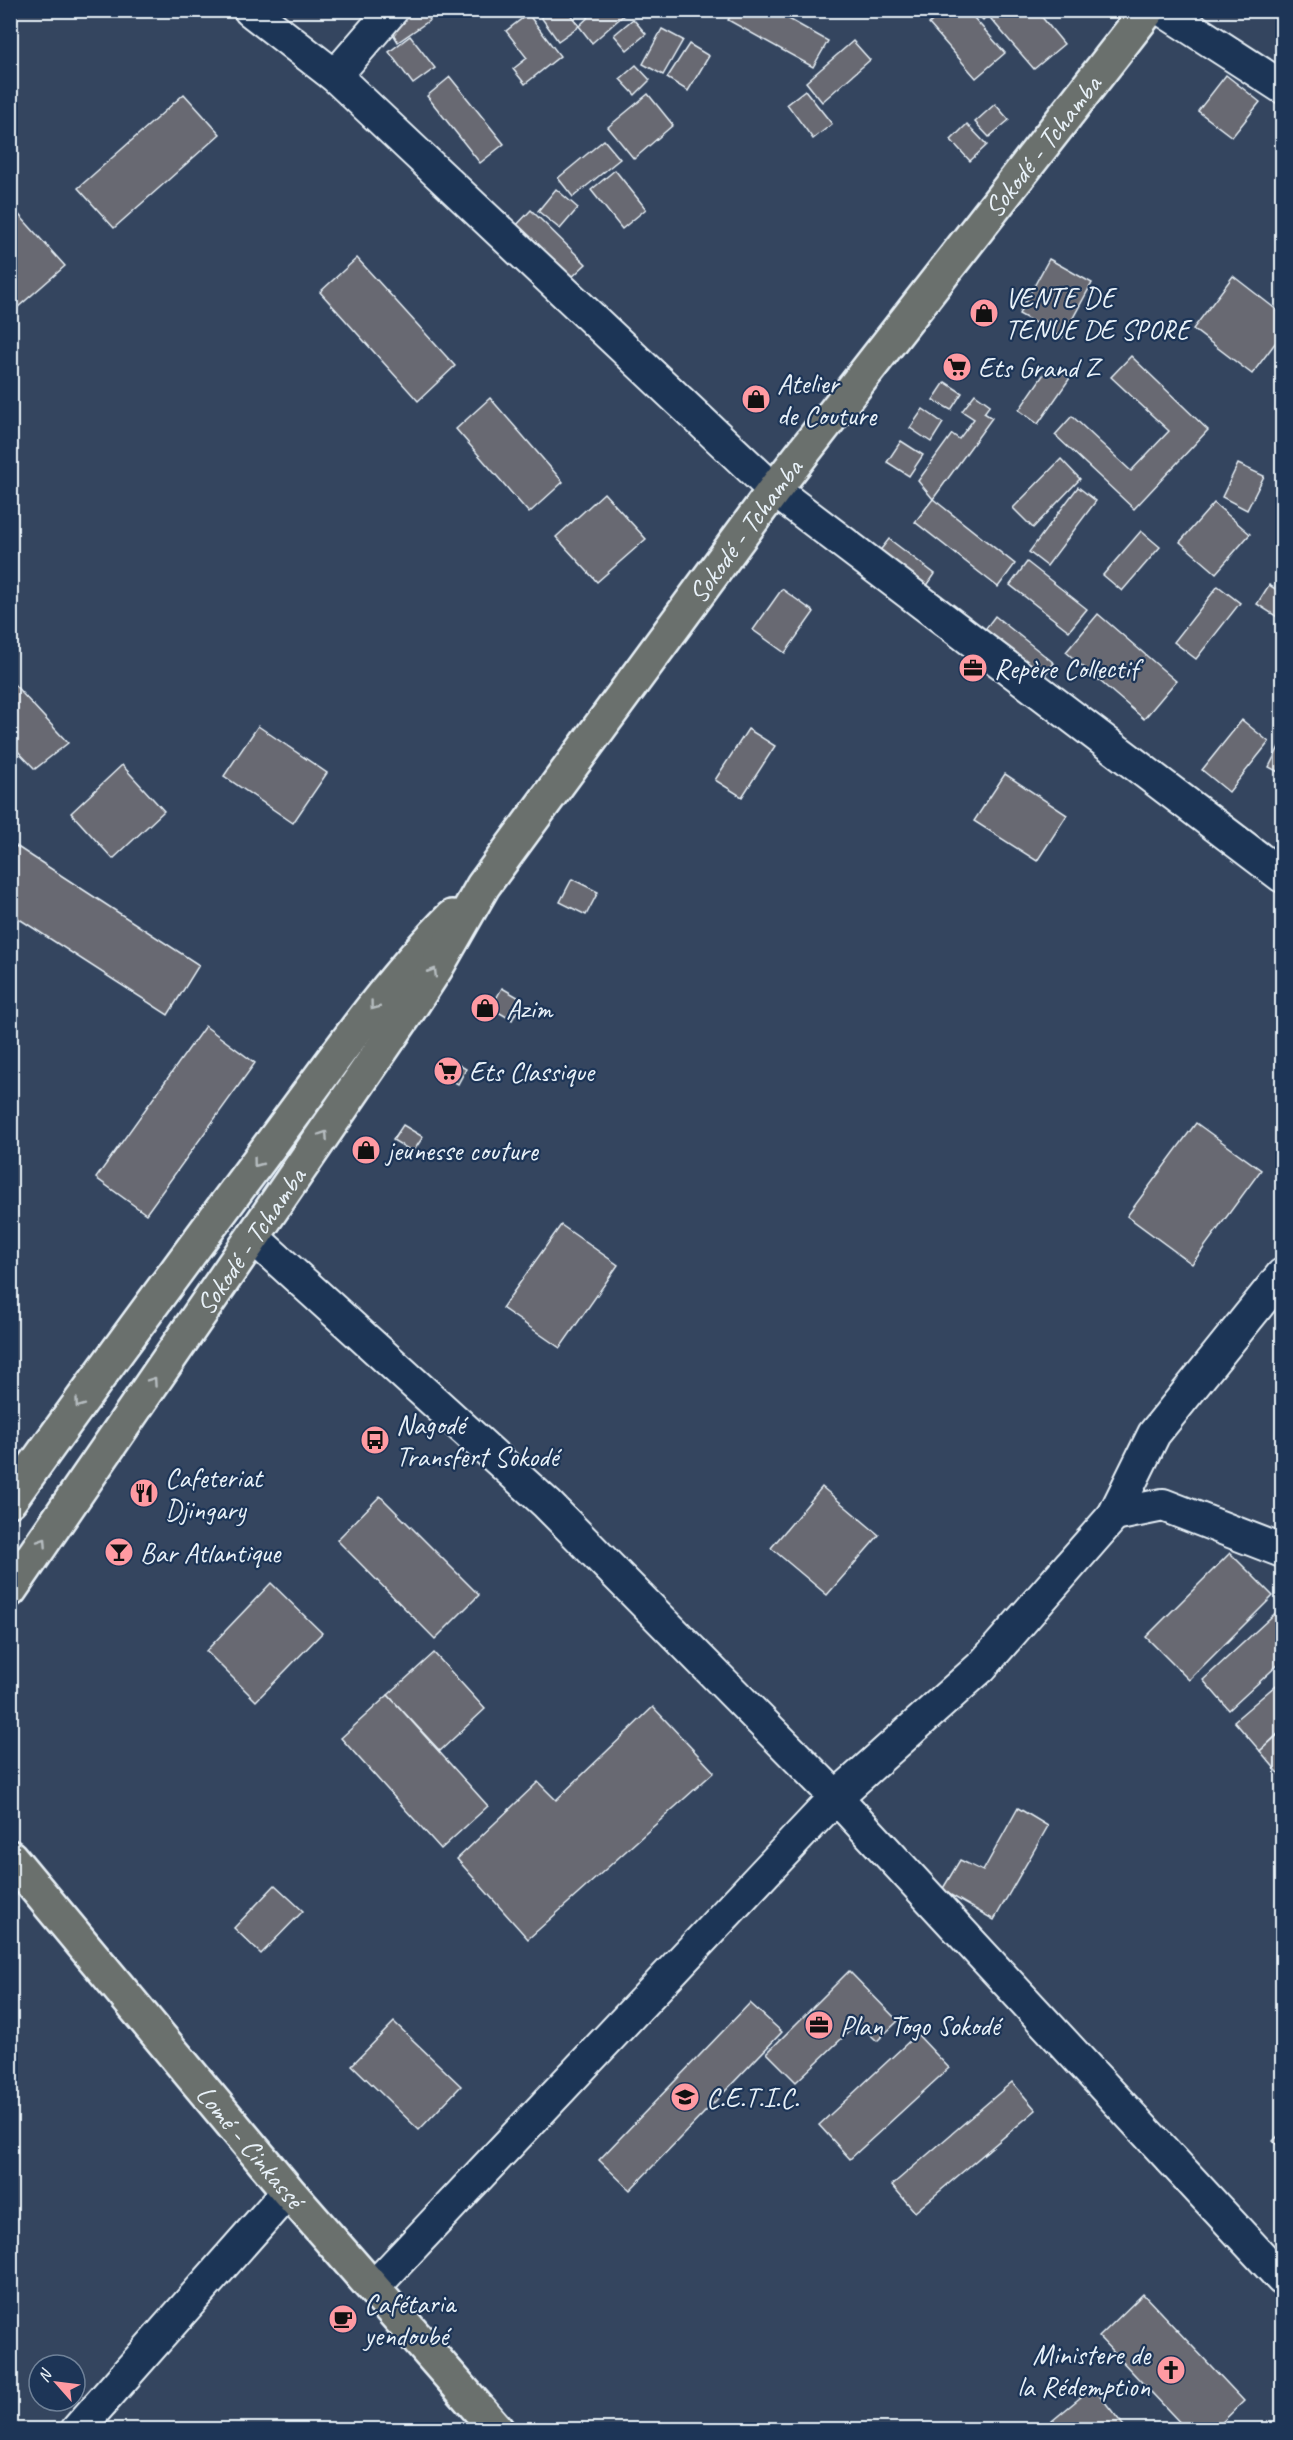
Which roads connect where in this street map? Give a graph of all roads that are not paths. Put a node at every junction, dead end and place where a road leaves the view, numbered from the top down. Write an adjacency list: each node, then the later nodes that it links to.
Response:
1 (250, 10): 5 (street)
2 (392, 10): 5 (street)
3 (1148, 10): 7 (main road, Sokodé - Tchamba)
4 (1163, 10): 6 (street)
5 (335, 76): 7 (street)
6 (1282, 87)
7 (774, 490): 8 (street); 9 (main road, Sokodé - Tchamba)
8 (1282, 876)
9 (483, 886): 10 (main road, Sokodé - Tchamba, one-way to 9); 12 (main road, Sokodé - Tchamba, one-way to 12)
10 (254, 1238): 15 (main road, Sokodé - Tchamba, one-way to 10); 16 (street)
11 (1282, 1275): 13 (street)
12 (10, 1500)
13 (1114, 1515): 14 (street); 16 (street)
14 (1282, 1551)
15 (10, 1590)
16 (836, 1797): 19 (street); 20 (street)
17 (10, 1857): 18 (main road, Lomé - Cinkassé)
18 (288, 2191): 20 (main road, Lomé - Cinkassé); 21 (street)
19 (1282, 2279)
20 (373, 2288): 22 (main road, Lomé - Cinkassé)
21 (77, 2430)
22 (498, 2430)

